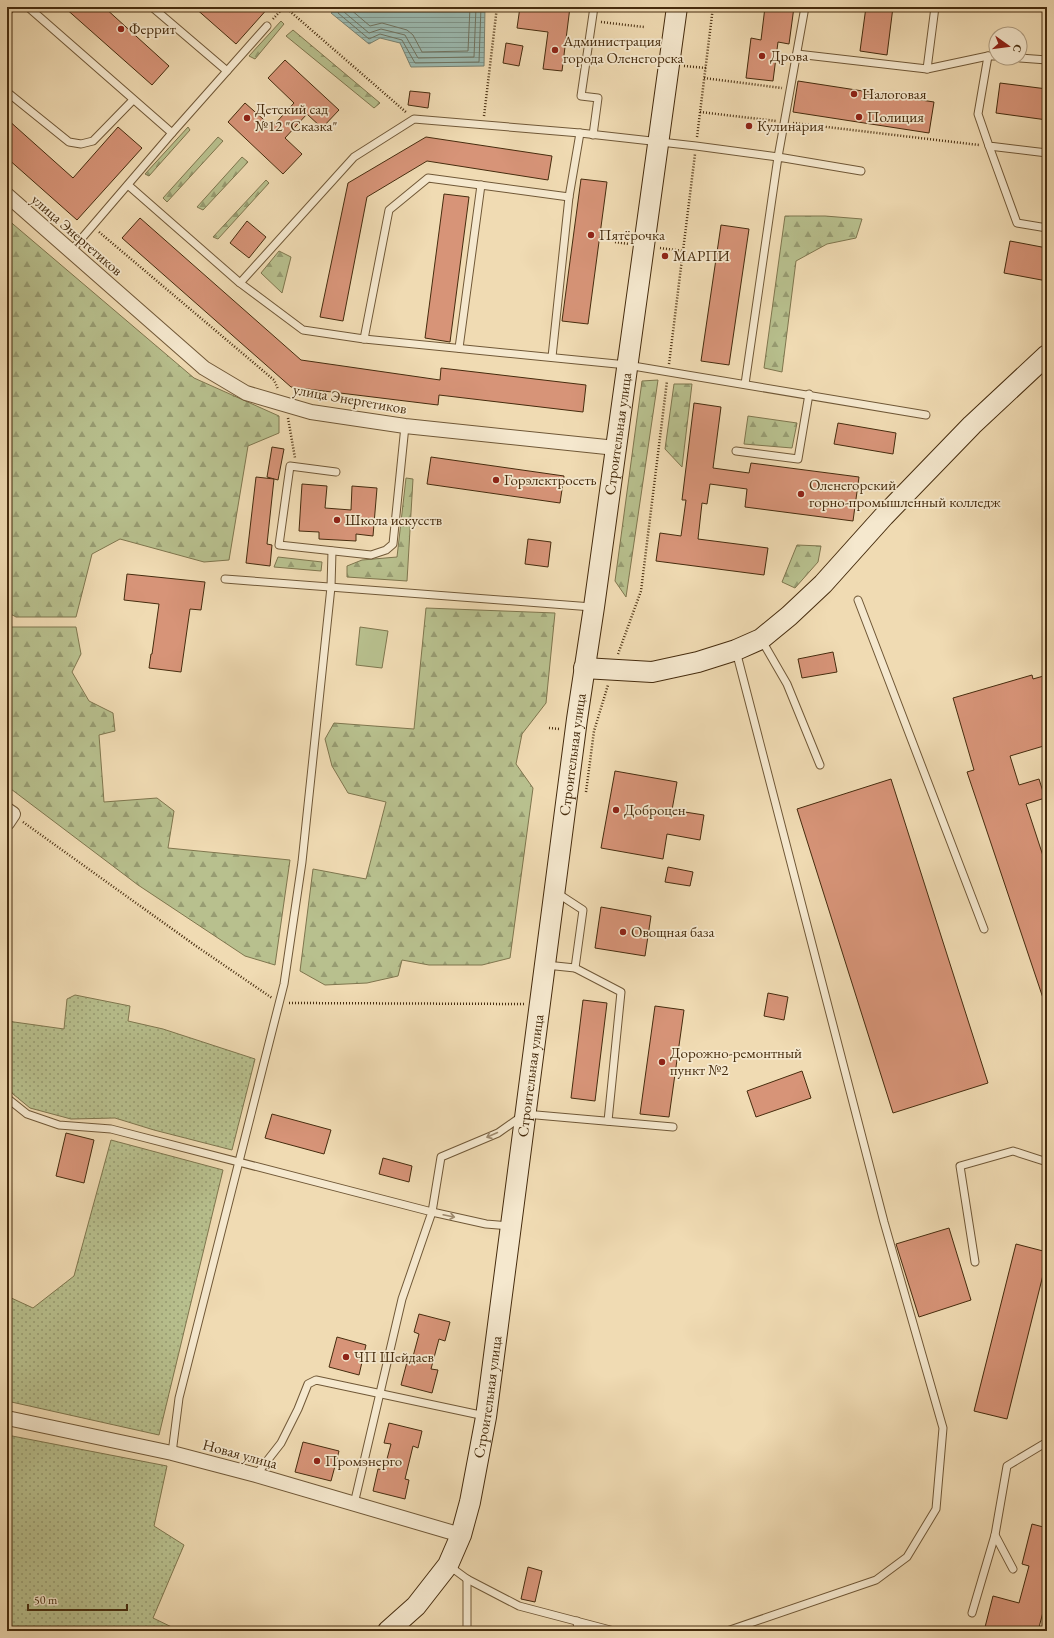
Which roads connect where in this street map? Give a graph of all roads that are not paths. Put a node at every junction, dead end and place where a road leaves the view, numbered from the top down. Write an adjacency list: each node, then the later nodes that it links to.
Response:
1 (12, 7): 8 (lane)
2 (28, 7): 17 (lane)
3 (152, 7): 15 (lane)
4 (594, 7): 20 (lane)
5 (677, 7): 21 (street, Строительная улица)
6 (805, 7): 10 (lane)
7 (935, 7): 14 (lane)
8 (7, 12)
9 (267, 26): 15 (lane)
10 (797, 54): 14 (lane); 24 (lane)
11 (988, 56): 14 (lane); 22 (lane)
12 (1028, 59): 13 (lane)
13 (1047, 60)
14 (927, 69)
15 (227, 71): 18 (lane)
16 (7, 92): 17 (lane)
17 (133, 100): 18 (lane)
18 (172, 133): 26 (lane)
19 (580, 134): 20 (lane); 29 (lane); 32 (lane)
20 (593, 135): 21 (lane)
21 (658, 142): 24 (lane); 37 (street, Строительная улица)
22 (989, 146): 23 (lane); 30 (lane)
23 (1047, 154)
24 (778, 157): 25 (lane); 38 (lane)
25 (861, 171)
26 (128, 185): 31 (lane); 32 (lane)
27 (481, 185): 29 (lane); 33 (lane); 34 (lane)
28 (7, 195): 31 (street, улица Энергетиков)
29 (570, 197): 36 (lane)
30 (1047, 228)
31 (70, 252): 41 (street, улица Энергетиков)
32 (240, 282): 33 (lane)
33 (364, 339): 34 (lane)
34 (459, 348): 36 (lane)
35 (1047, 355): 50 (street)
36 (552, 357): 37 (lane)
37 (627, 365): 38 (lane); 42 (street, Строительная улица)
38 (745, 384): 39 (lane)
39 (808, 394): 40 (lane); 43 (lane)
40 (926, 415)
41 (405, 426): 42 (street, улица Энергетиков); 45 (lane)
42 (616, 448): 49 (street, Строительная улица)
43 (736, 451)
44 (336, 472): 45 (lane)
45 (332, 551): 47 (lane)
46 (225, 579): 47 (lane)
47 (331, 588): 49 (lane); 62 (lane)
48 (858, 600): 55 (lane)
49 (594, 607): 52 (street, Строительная улица)
50 (761, 639): 51 (street); 53 (lane)
51 (736, 650): 52 (street); 85 (lane)
52 (584, 668): 54 (street, Строительная улица)
53 (820, 764)
54 (556, 891): 56 (street, Строительная улица); 57 (lane)
55 (984, 929)
56 (544, 964): 57 (lane); 59 (street, Строительная улица)
57 (575, 968): 60 (lane)
58 (7, 1098): 62 (lane)
59 (525, 1114): 60 (lane); 64 (lane, one-way to 64); 65 (street, Строительная улица)
60 (608, 1121): 61 (lane)
61 (673, 1127)
62 (239, 1162): 64 (lane); 71 (lane)
63 (1047, 1162): 66 (lane)
64 (432, 1212): 65 (lane, one-way to 65); 67 (lane)
65 (510, 1226): 68 (street, Строительная улица)
66 (975, 1262)
67 (381, 1393): 68 (lane); 72 (lane); 73 (lane)
68 (486, 1417): 74 (street, Строительная улица)
69 (7, 1418): 71 (street, Новая улица)
70 (1047, 1442): 75 (lane)
71 (172, 1453): 72 (street, Новая улица)
72 (256, 1475): 73 (street, Новая улица)
73 (354, 1504): 74 (street, Новая улица)
74 (461, 1535): 76 (street, Строительная улица)
75 (996, 1535): 77 (lane); 79 (lane)
76 (448, 1565): 78 (lane); 81 (street, Строительная улица)
77 (1013, 1569)
78 (467, 1579): 80 (lane); 82 (lane)
79 (972, 1613)
80 (577, 1621): 83 (lane); 84 (lane)
81 (388, 1631)
82 (468, 1631)
83 (578, 1631)
84 (614, 1631)
85 (727, 1631)

